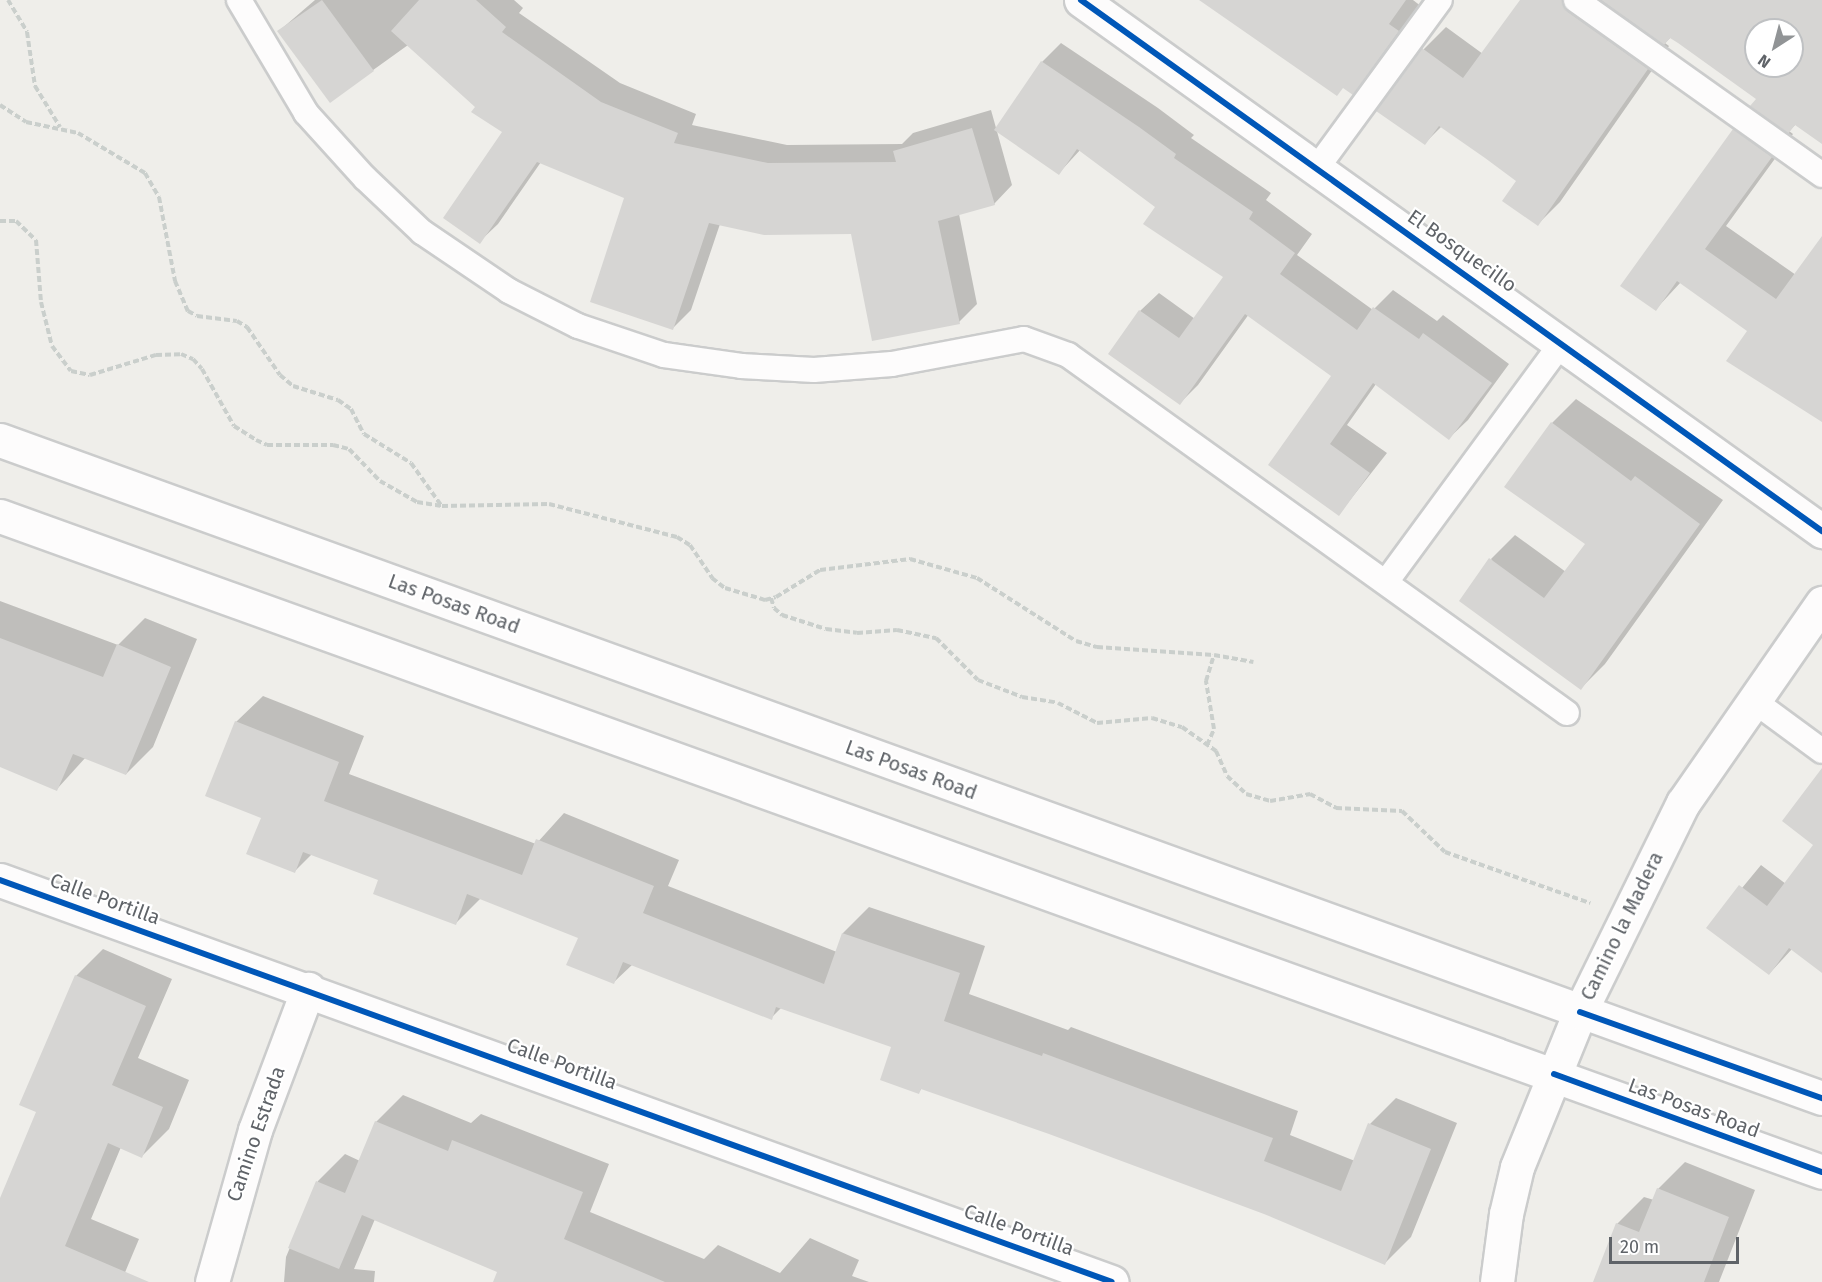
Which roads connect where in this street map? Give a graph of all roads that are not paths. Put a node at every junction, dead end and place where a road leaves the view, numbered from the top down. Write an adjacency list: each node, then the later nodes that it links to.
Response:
1 (239, 0): 11 (lane)
2 (1440, 0): 5 (lane)
3 (1576, 0): 6 (lane)
4 (1086, 2): 5 (main road, El Bosquecillo)
5 (1317, 168): 7 (main road, El Bosquecillo)
6 (1822, 176)
7 (1562, 342): 10 (main road, El Bosquecillo); 11 (lane)
8 (0, 440): 18 (main road, Las Posas Road)
9 (0, 516): 19 (main road, Las Posas Road)
10 (1822, 531)
11 (1386, 582): 14 (lane)
12 (1822, 603): 13 (main road, Camino la Madera)
13 (1754, 701): 15 (lane); 18 (main road, Camino la Madera)
14 (1567, 713)
15 (1822, 752)
16 (0, 879): 17 (main road, Calle Portilla)
17 (308, 989): 22 (main road, Camino Estrada); 23 (main road, Calle Portilla)
18 (1580, 1012): 19 (main road, Camino la Madera); 20 (main road, Las Posas Road)
19 (1554, 1074): 21 (main road, Las Posas Road); 24 (main road, Camino la Madera)
20 (1822, 1098)
21 (1822, 1172)
22 (213, 1282)
23 (1112, 1282)
24 (1497, 1282)

